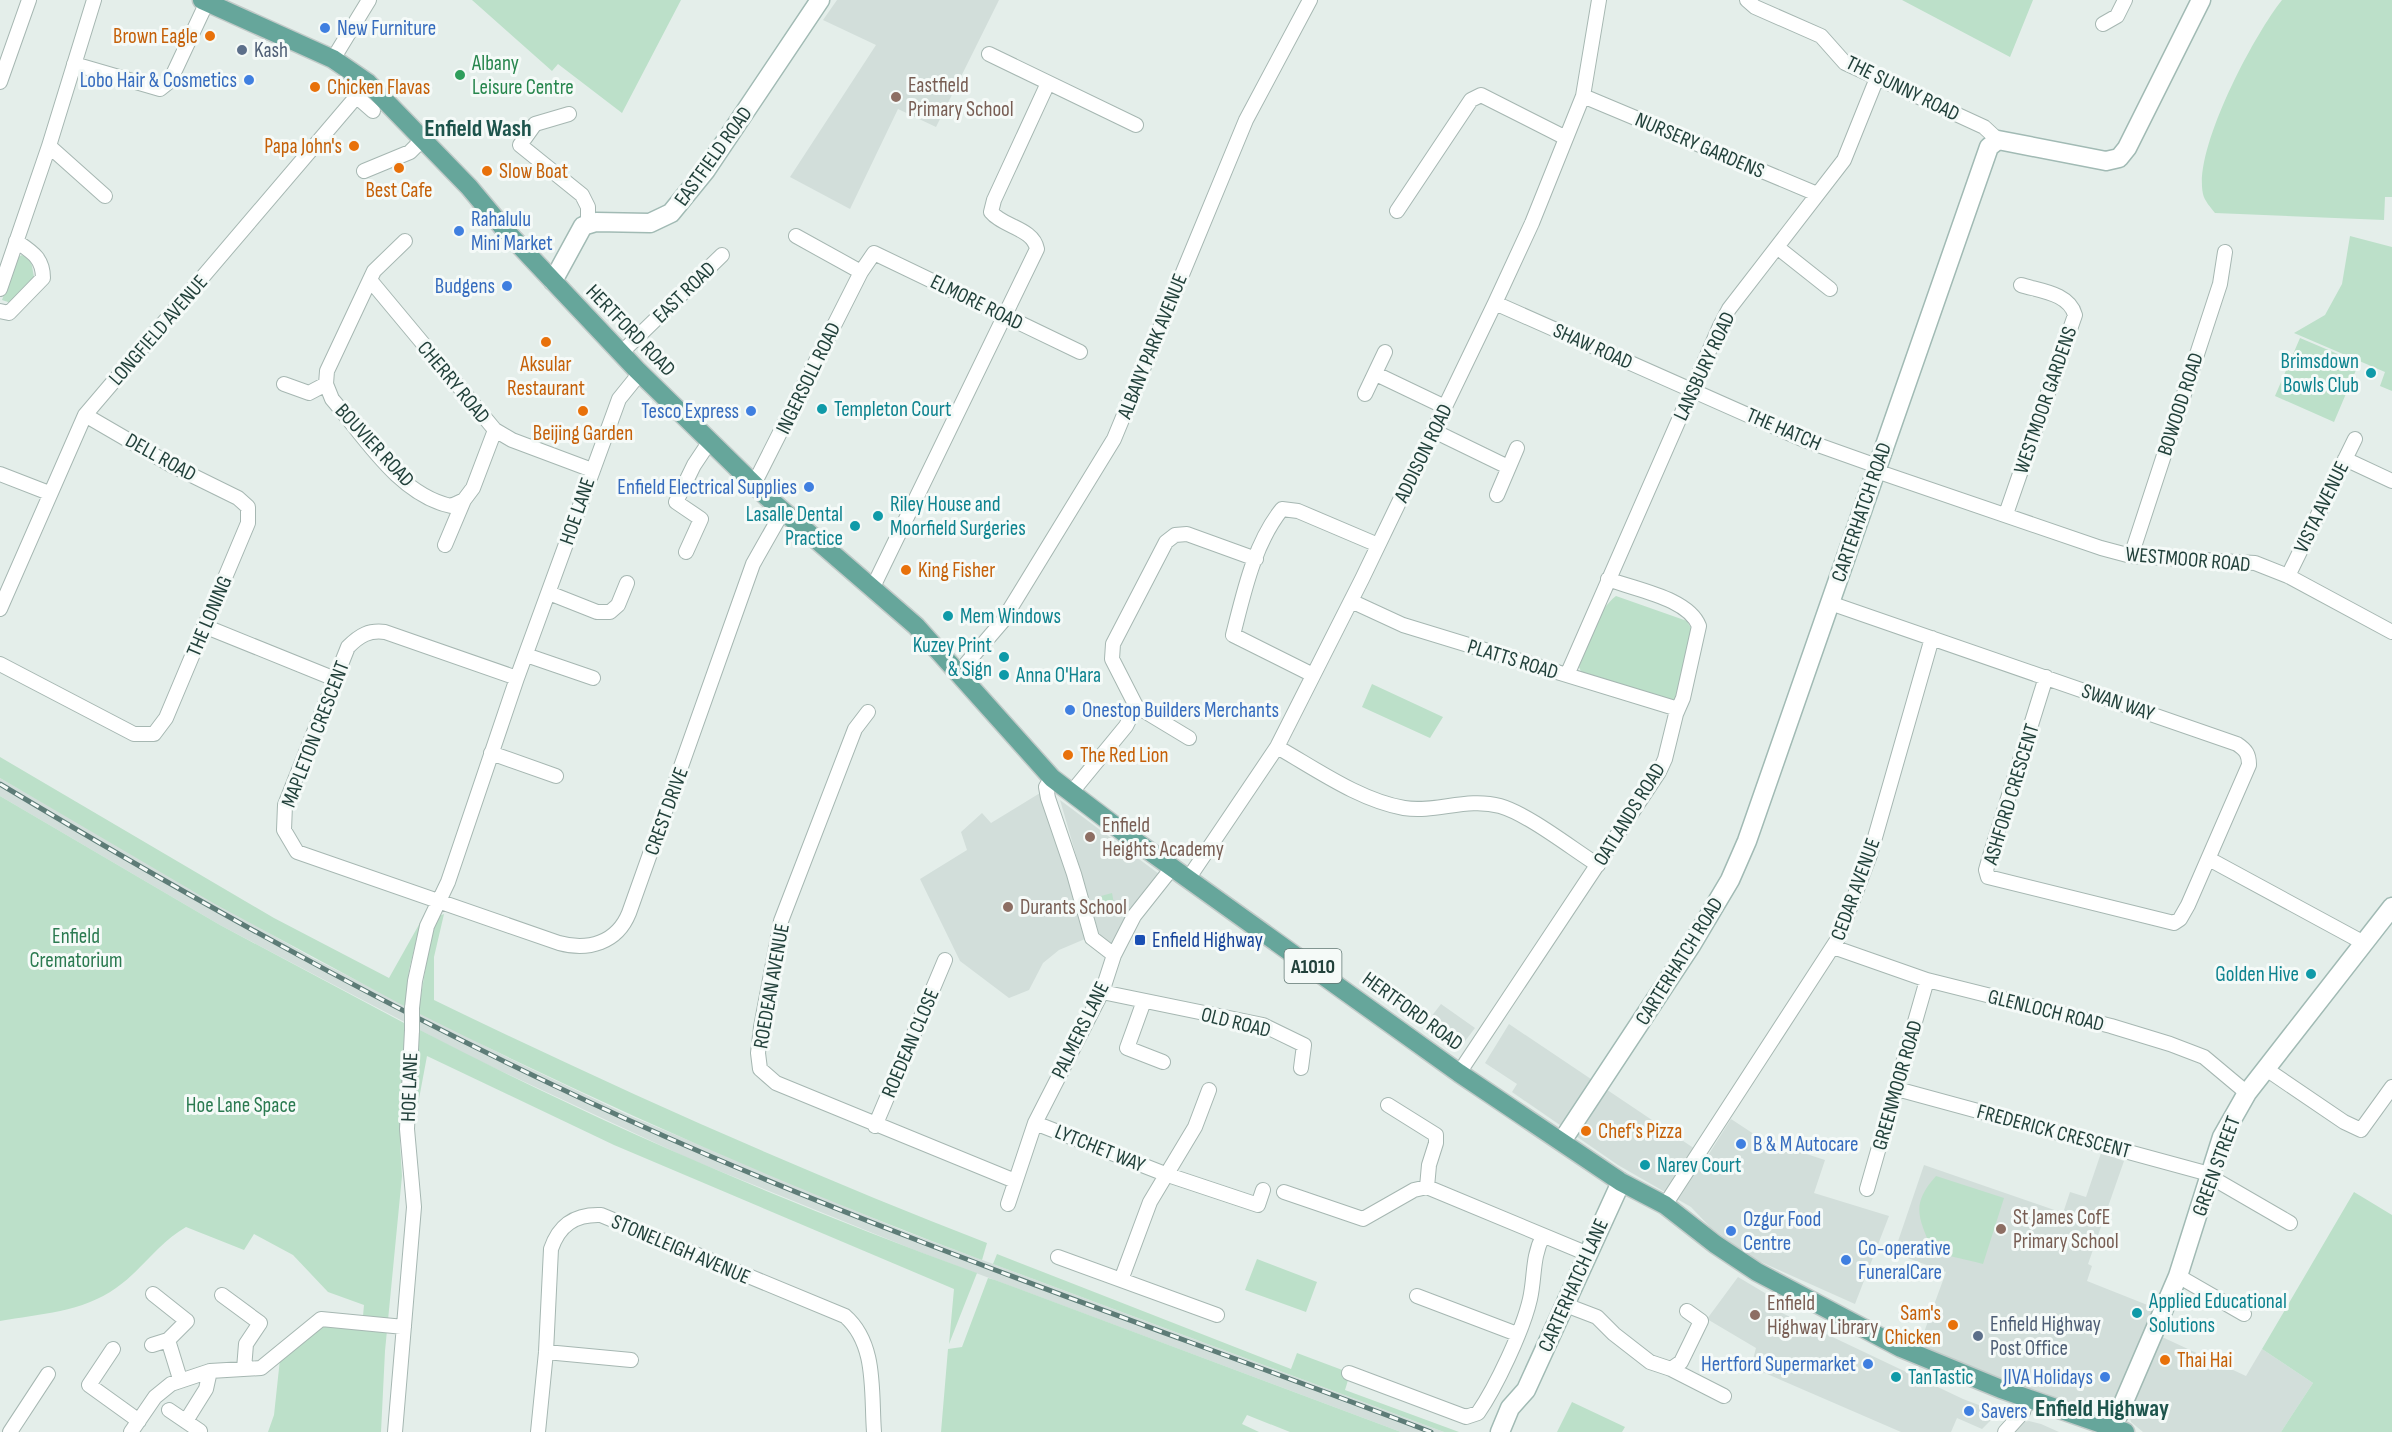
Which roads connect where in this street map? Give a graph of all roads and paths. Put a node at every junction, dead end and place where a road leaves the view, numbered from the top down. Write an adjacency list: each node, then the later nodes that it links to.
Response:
1 (29, 0): 16 (street)
2 (94, 0): 14 (street)
3 (369, 0): 13 (street)
4 (820, 0): 31 (street, EASTFIELD ROAD)
5 (1310, 0): 95 (street, ALBANY PARK AVENUE)
6 (1599, 0): 19 (street, ADDISON ROAD)
7 (1747, 0): 15 (street, THE SUNNY ROAD)
8 (2125, 0): 11 (street)
9 (2201, 0): 25 (street)
10 (212, 2): 13 (main road, HERTFORD ROAD / A1010); 14 (street)
11 (2103, 24)
12 (989, 54): 17 (street)
13 (333, 58): 18 (main road, HERTFORD ROAD / A1010)
14 (74, 64): 26 (street)
15 (1877, 78): 25 (street, THE SUNNY ROAD); 28 (street, LANSBURY ROAD)
16 (0, 82)
17 (1048, 83): 22 (street); 47 (street)
18 (363, 90): 20 (street); 24 (main road, HERTFORD ROAD / A1010); 58 (street, LONGFIELD AVENUE)
19 (1583, 96): 23 (street, ADDISON ROAD); 28 (street, NURSERY GARDENS)
20 (373, 111)
21 (569, 114): 31 (street)
22 (1136, 125)
23 (1566, 138): 30 (street); 45 (street, ADDISON ROAD)
24 (423, 139): 27 (street); 41 (main road, HERTFORD ROAD / A1010)
25 (1998, 140): 65 (street, CARTERHATCH ROAD)
26 (49, 146): 29 (street); 33 (street)
27 (364, 171)
28 (1817, 194): 35 (street, LANSBURY ROAD)
29 (105, 196)
30 (1397, 211)
31 (588, 224): 41 (street)
32 (796, 236): 39 (street)
33 (16, 241): 43 (street); 46 (street)
34 (405, 242): 40 (street, BOUVIER ROAD)
35 (1777, 247): 44 (street); 55 (street, LANSBURY ROAD)
36 (2225, 252): 80 (street, BOWOOD ROAD)
37 (874, 253): 39 (street, INGERSOLL ROAD); 47 (street, ELMORE ROAD)
38 (722, 255): 50 (street, EAST ROAD)
39 (861, 272): 70 (street, INGERSOLL ROAD)
40 (370, 280): 54 (street, BOUVIER ROAD); 59 (street, CHERRY ROAD)
41 (553, 281): 50 (main road, HERTFORD ROAD / A1010)
42 (2021, 285): 76 (street, WESTMOOR GARDENS)
43 (0, 289)
44 (1830, 289)
45 (1495, 303): 55 (street, SHAW ROAD); 57 (street, ADDISON ROAD)
46 (0, 311)
47 (1005, 316): 48 (street, ELMORE ROAD); 85 (street)
48 (1080, 352)
49 (1384, 352): 52 (street)
50 (621, 353): 51 (main road, HERTFORD ROAD / A1010)
51 (640, 373): 62 (main road, HERTFORD ROAD / A1010); 67 (street, HOE LANE)
52 (1376, 374): 56 (street); 57 (street)
53 (284, 384): 54 (street, BOUVIER ROAD)
54 (326, 384): 74 (street, BOUVIER ROAD)
55 (1692, 390): 65 (street, THE HATCH); 83 (street, LANSBURY ROAD)
56 (1365, 394)
57 (1445, 407): 60 (street, ADDISON ROAD)
58 (85, 415): 71 (street, LONGFIELD AVENUE); 73 (street, DELL ROAD)
59 (495, 430): 67 (street, CHERRY ROAD); 74 (street)
60 (1434, 431): 66 (street); 78 (street, ADDISON ROAD)
61 (2355, 439): 64 (street, VISTA AVENUE)
62 (710, 441): 70 (main road, HERTFORD ROAD / A1010); 79 (street)
63 (1517, 448): 66 (street)
64 (2345, 459): 69 (street); 82 (street, VISTA AVENUE)
65 (1877, 466): 76 (street, WESTMOOR ROAD); 88 (street, CARTERHATCH ROAD)
66 (1508, 467): 72 (street)
67 (592, 470): 86 (street, HOE LANE)
68 (0, 474): 71 (street)
69 (2392, 481)
70 (754, 484): 75 (main road, HERTFORD ROAD / A1010)
71 (49, 493): 89 (street, LONGFIELD AVENUE)
72 (1497, 495)
73 (238, 498): 90 (street, THE LONING)
74 (464, 500): 77 (street)
75 (783, 511): 85 (main road, HERTFORD ROAD / A1010); 115 (street, CREST DRIVE)
76 (2006, 514): 80 (street, WESTMOOR ROAD)
77 (445, 545)
78 (1378, 545): 81 (street); 87 (street, ADDISON ROAD)
79 (686, 552)
80 (2131, 556): 82 (street, WESTMOOR ROAD)
81 (1256, 559): 96 (street); 102 (street)
82 (2288, 576): 91 (street, WESTMOOR ROAD)
83 (1608, 579): 97 (street, LANSBURY ROAD); 103 (street, OATLANDS ROAD)
84 (627, 583): 86 (street)
85 (873, 587): 95 (main road, HERTFORD ROAD / A1010)
86 (549, 593): 93 (street, HOE LANE)
87 (1351, 601): 96 (street, ADDISON ROAD); 97 (street, PLATTS ROAD)
88 (1830, 603): 92 (street, SWAN WAY); 136 (street, CARTERHATCH ROAD)
89 (0, 609)
90 (204, 626): 94 (street, THE LONING); 101 (street)
91 (2392, 632)
92 (1932, 638): 98 (street, SWAN WAY); 119 (street, CEDAR AVENUE)
93 (526, 656): 99 (street, HOE LANE); 100 (street)
94 (0, 664)
95 (959, 672): 109 (main road, HERTFORD ROAD / A1010)
96 (1313, 675): 106 (street, ADDISON ROAD)
97 (1567, 675): 103 (street, PLATTS ROAD)
98 (2046, 677): 111 (street, SWAN WAY); 116 (street, ASHFORD CRESCENT)
99 (517, 678): 101 (street, MAPLETON CRESCENT); 107 (street, HOE LANE)
100 (593, 678)
101 (335, 679): 115 (street, MAPLETON CRESCENT)
102 (1136, 706): 105 (street); 110 (street)
103 (1678, 709): 112 (street, OATLANDS ROAD)
104 (868, 712): 135 (street, ROEDEAN AVENUE)
105 (1190, 738)
106 (1277, 747): 112 (street); 114 (street, ADDISON ROAD)
107 (491, 753): 108 (street); 115 (street, HOE LANE)
108 (556, 776)
109 (1052, 778): 110 (main road, HERTFORD ROAD / A1010); 120 (street)
110 (1071, 793): 113 (main road, HERTFORD ROAD / A1010)
111 (2209, 859): 116 (street, SWAN WAY); 118 (street)
112 (1598, 865): 128 (street, OATLANDS ROAD)
113 (1172, 868): 114 (main road, HERTFORD ROAD / A1010); 120 (street, PALMERS LANE)
114 (1188, 879): 128 (main road, HERTFORD ROAD / A1010)
115 (437, 900): 160 (street, HOE LANE, bridge)
116 (2188, 905)
117 (2392, 907): 118 (street, GREEN STREET)
118 (2364, 943): 127 (street, GREEN STREET)
119 (1833, 947): 122 (street, GLENLOCH ROAD); 146 (street, CEDAR AVENUE)
120 (1114, 955): 123 (street, PALMERS LANE)
121 (945, 960): 135 (street, ROEDEAN CLOSE)
122 (1927, 980): 130 (street, GREENMOOR ROAD); 132 (street, GLENLOCH ROAD)
123 (1102, 992): 124 (street, OLD ROAD); 134 (street, PALMERS LANE)
124 (1144, 1001): 125 (street); 126 (street, OLD ROAD)
125 (1163, 1062)
126 (1301, 1068)
127 (2266, 1069): 129 (street); 132 (street, GREEN STREET)
128 (1460, 1073): 136 (main road, HERTFORD ROAD / A1010)
129 (2392, 1087)
130 (1897, 1089): 138 (street, FREDERICK CRESCENT); 142 (street, GREENMOOR ROAD)
131 (1209, 1090): 137 (street, LYTCHET WAY)
132 (2247, 1093): 138 (street, GREEN STREET)
133 (1388, 1105): 141 (street)
134 (1035, 1123): 137 (street, LYTCHET WAY); 139 (street, PALMERS LANE)
135 (875, 1126): 139 (street, ROEDEAN AVENUE)
136 (1562, 1141): 140 (main road, HERTFORD ROAD / A1010)
137 (1166, 1174): 143 (street, LYTCHET WAY); 152 (street, LYTCHET WAY)
138 (2210, 1176): 147 (street, FREDERICK CRESCENT); 151 (street, GREEN STREET)
139 (1015, 1181): 145 (street, PALMERS LANE)
140 (1621, 1182): 146 (main road, HERTFORD ROAD / A1010); 149 (street, CARTERHATCH LANE)
141 (1427, 1187): 144 (street); 148 (street)
142 (1867, 1189)
143 (1263, 1190)
144 (1284, 1192)
145 (1008, 1204)
146 (1665, 1205): 175 (main road, HERTFORD ROAD / A1010)
147 (2290, 1223)
148 (1543, 1236): 149 (street); 161 (street)
149 (1588, 1254): 156 (street, CARTERHATCH LANE)
150 (1058, 1257): 152 (street)
151 (2178, 1276): 158 (street); 179 (street, GREEN STREET)
152 (1121, 1280): 159 (street)
153 (153, 1294): 162 (street)
154 (222, 1295): 167 (street)
155 (1417, 1296): 161 (street)
156 (1563, 1304): 168 (street); 173 (street, CARTERHATCH LANE)
157 (1687, 1311): 168 (street)
158 (2244, 1314)
159 (1217, 1315)
160 (404, 1327): 167 (street); 182 (street, HOE LANE)
161 (1517, 1334): 170 (street)
162 (168, 1340): 163 (street); 172 (street)
163 (152, 1345)
164 (113, 1349): 178 (street)
165 (546, 1352): 166 (street); 183 (street, STONELEIGH AVENUE); 184 (street, STONELEIGH AVENUE)
166 (631, 1360)
167 (244, 1369): 169 (street)
168 (1671, 1369): 174 (street)
169 (210, 1371): 172 (street); 177 (street)
170 (1350, 1373)
171 (48, 1374): 181 (street)
172 (180, 1379): 178 (street)
173 (1526, 1390): 185 (street, CARTERHATCH LANE); 186 (street, CARTERHATCH LANE)
174 (1724, 1396)
175 (2027, 1398): 179 (main road, HERTFORD ROAD / A1010); 187 (street)
176 (169, 1410): 177 (street)
177 (186, 1421): 180 (street)
178 (135, 1426)
179 (2119, 1429)
180 (200, 1431)
181 (10, 1432)
182 (395, 1432)
183 (538, 1432)
184 (874, 1432)
185 (1500, 1432)
186 (1514, 1432)
187 (2005, 1432)

